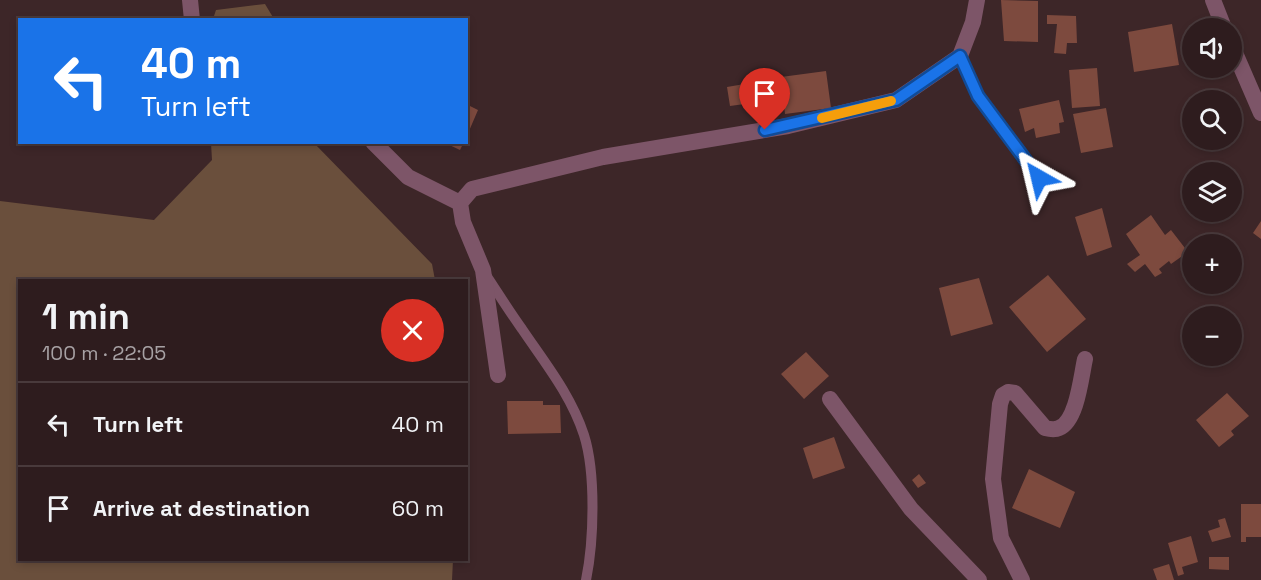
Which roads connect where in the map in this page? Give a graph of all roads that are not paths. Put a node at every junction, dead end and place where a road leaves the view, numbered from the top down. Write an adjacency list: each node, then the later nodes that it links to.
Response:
1 (190, 0): 4 (street)
2 (977, 0): 6 (street)
3 (1213, 0): 5 (street)
4 (192, 18)
5 (1220, 18)
6 (960, 56): 10 (lane); 11 (street)
7 (1242, 69): 8 (street)
8 (1261, 113)
9 (375, 144): 11 (street)
10 (1039, 178)
11 (460, 203): 12 (street)
12 (483, 270): 14 (street); 16 (lane)
13 (1085, 359): 18 (street)
14 (498, 375)
15 (830, 399): 17 (street)
16 (586, 580)
17 (979, 580)
18 (1022, 580)

